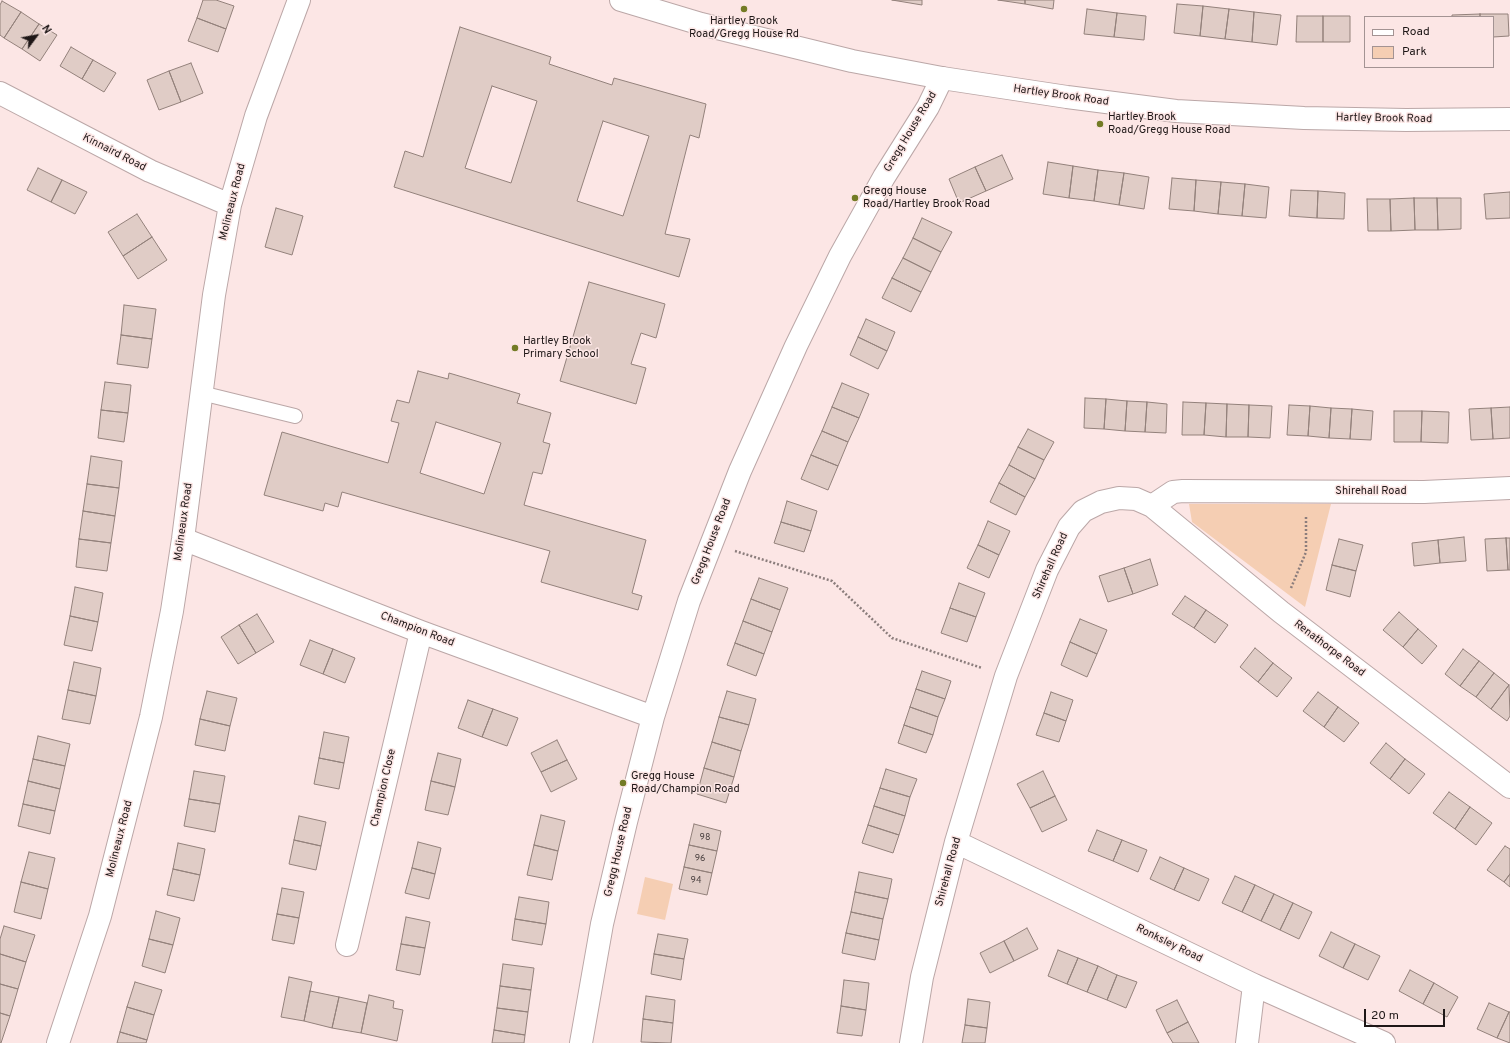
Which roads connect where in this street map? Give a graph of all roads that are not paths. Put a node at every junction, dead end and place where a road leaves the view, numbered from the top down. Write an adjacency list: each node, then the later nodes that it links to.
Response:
1 (299, 0): 6 (street, Molineaux Road)
2 (621, 0): 3 (street, Hartley Brook Road)
3 (942, 78): 5 (street, Hartley Brook Road); 13 (street, Gregg House Road)
4 (0, 93): 6 (street, Kinnaird Road)
5 (1510, 119)
6 (230, 205): 7 (street, Molineaux Road)
7 (201, 393): 8 (lane); 11 (street, Molineaux Road)
8 (295, 416)
9 (1510, 488): 10 (street, Shirehall Road)
10 (1152, 506): 14 (street, Renathorpe Road); 15 (street, Shirehall Road)
11 (183, 539): 12 (street, Champion Road); 18 (street, Molineaux Road)
12 (421, 632): 13 (street, Champion Road); 16 (street, Champion Close)
13 (653, 717): 19 (street, Gregg House Road)
14 (1510, 786)
15 (956, 842): 17 (street, Ronksley Road); 20 (street, Shirehall Road)
16 (347, 945)
17 (1254, 985): 21 (street); 22 (street, Ronksley Road)
18 (58, 1043)
19 (581, 1043)
20 (911, 1043)
21 (1247, 1043)
22 (1384, 1043)

